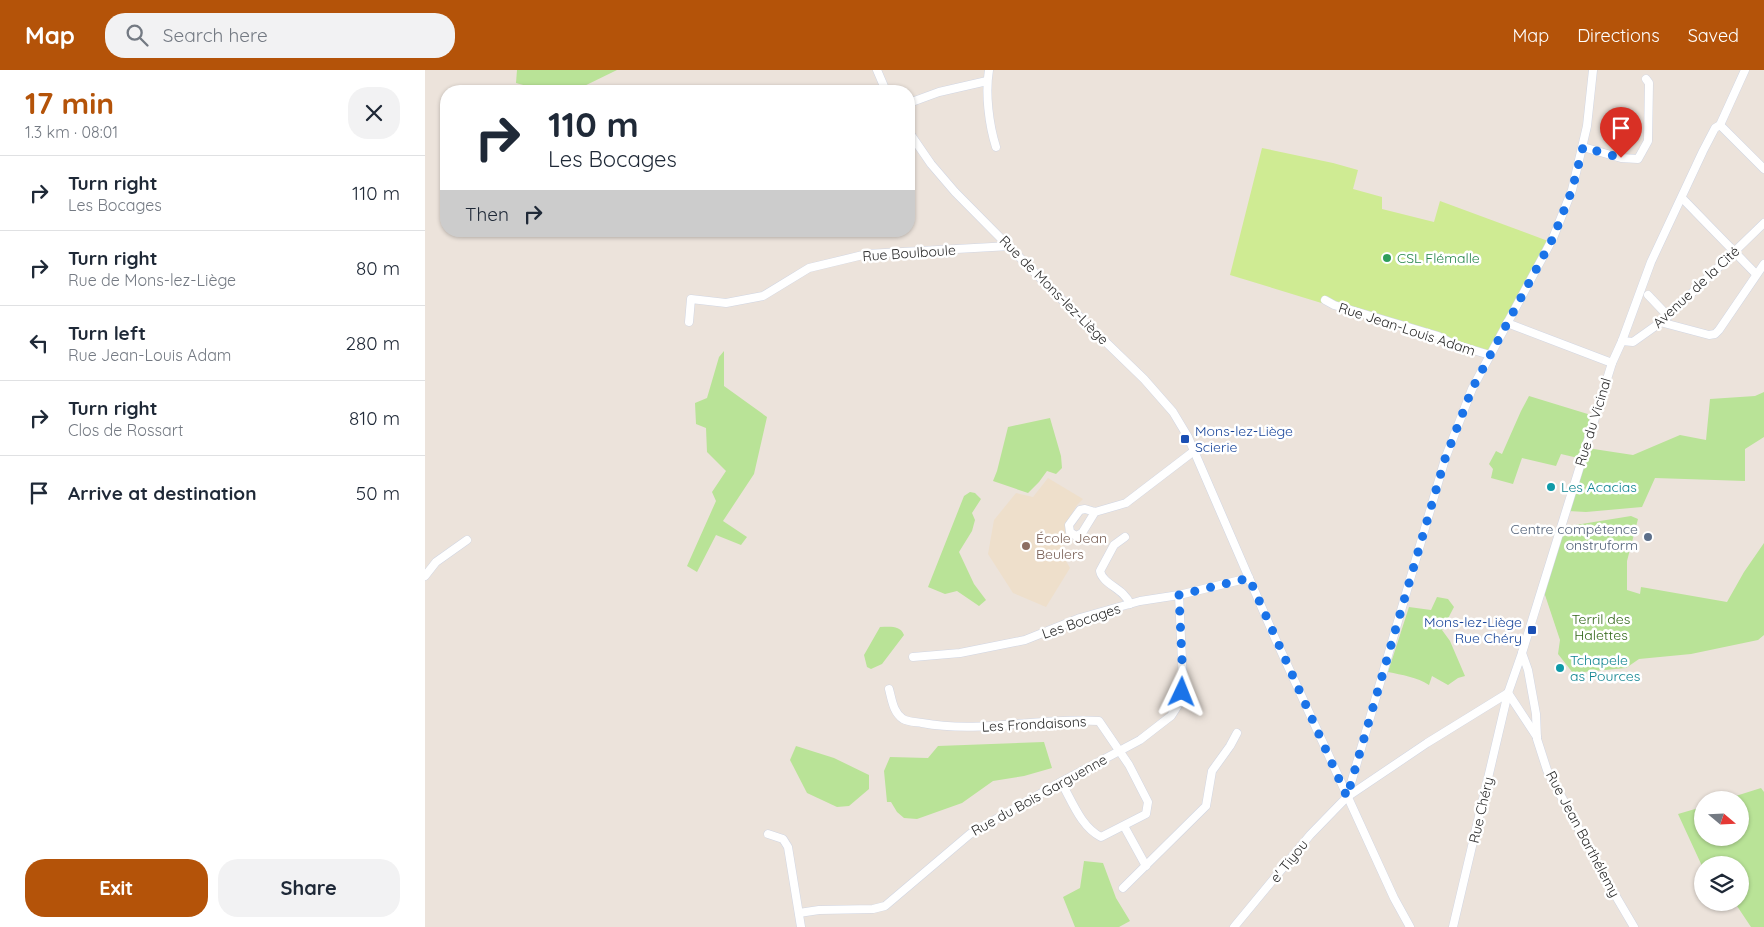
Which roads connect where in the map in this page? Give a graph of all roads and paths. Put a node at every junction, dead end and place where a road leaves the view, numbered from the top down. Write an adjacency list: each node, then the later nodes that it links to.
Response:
1 (877, 70): 7 (street)
2 (989, 70): 6 (street)
3 (1593, 70): 11 (street, Rue Jean-Louis Adam)
4 (1745, 70): 9 (street, Rue du Vicinal)
5 (1646, 79): 11 (street)
6 (987, 81): 8 (street); 12 (street)
7 (883, 85)
8 (915, 101)
9 (1721, 125): 13 (street); 14 (street, Rue du Vicinal)
10 (915, 140): 16 (street, Rue de Mons-lez-Liège)
11 (1583, 147): 25 (street, Rue Jean-Louis Adam)
12 (996, 148)
13 (1764, 169)
14 (1682, 198): 17 (street); 26 (street, Rue du Vicinal)
15 (1764, 223): 17 (street, Avenue de la Cité)
16 (1010, 246): 23 (street, Rue Boulboule); 29 (street, Rue de Mons-lez-Liège)
17 (1735, 251): 19 (street); 22 (street, Avenue de la Cité)
18 (1764, 264): 19 (street)
19 (1756, 274): 24 (street)
20 (1647, 295): 22 (street)
21 (1325, 300): 27 (street, Rue Jean-Louis Adam)
22 (1667, 316): 24 (street, Avenue de la Cité)
23 (689, 322)
24 (1660, 322): 26 (street, Avenue de la Cité)
25 (1507, 323): 27 (street, Rue Jean-Louis Adam); 28 (street)
26 (1622, 341): 28 (street, Rue du Vicinal)
27 (1490, 355): 45 (street, Rue Jean-Louis Adam)
28 (1612, 363): 37 (street, Rue du Vicinal)
29 (1194, 451): 30 (street); 34 (street, Rue de Mons-lez-Liège)
30 (1095, 512)
31 (1125, 538): 36 (street)
32 (467, 540): 33 (street)
33 (425, 576)
34 (1249, 578): 35 (street, Les Bocages); 45 (street, Rue de Mons-lez-Liège)
35 (1179, 595): 36 (street, Les Bocages); 43 (street, Rue du Bois Garguenne)
36 (1131, 604): 38 (street, Les Bocages)
37 (1522, 653): 40 (street, Rue du Vicinal); 42 (street, Rue Jean Barthélemy)
38 (913, 658)
39 (889, 689): 43 (street, Les Frondaisons)
40 (1508, 693): 42 (street, Rue Jean Barthélemy); 45 (street); 54 (street, Rue Chéry)
41 (1237, 733): 48 (street)
42 (1537, 739): 55 (street, Rue Jean Barthélemy)
43 (1120, 750): 44 (street, Rue du Bois Garguenne); 46 (street, Les Frondaisons)
44 (1061, 782): 46 (street, Les Frondaisons); 50 (street, Rue du Bois Garguenne)
45 (1347, 797): 52 (street, e' Tiyou); 53 (street, Rue de Mons-lez-Liège)
46 (1124, 826): 48 (street)
47 (768, 834): 50 (street)
48 (1146, 866): 49 (street)
49 (1123, 888)
50 (799, 913): 51 (street)
51 (801, 927)
52 (1234, 927)
53 (1410, 927)
54 (1453, 927)
55 (1634, 927)

